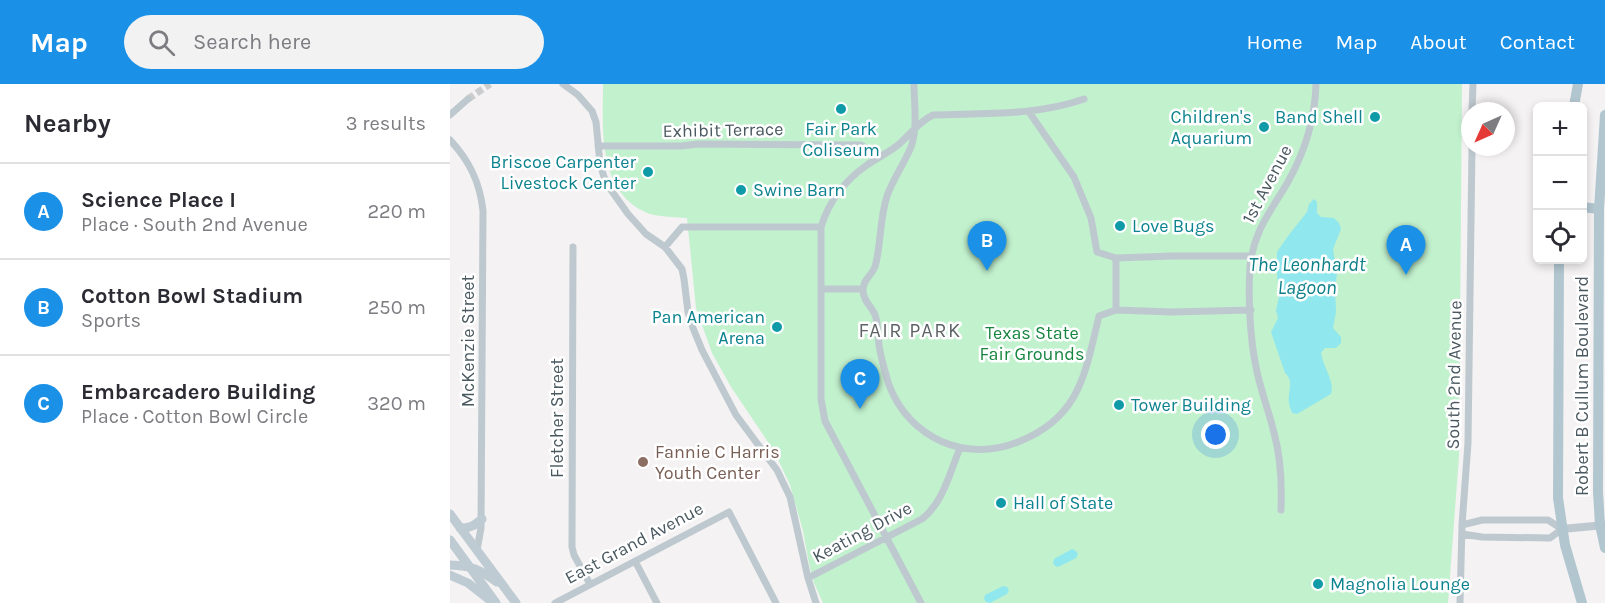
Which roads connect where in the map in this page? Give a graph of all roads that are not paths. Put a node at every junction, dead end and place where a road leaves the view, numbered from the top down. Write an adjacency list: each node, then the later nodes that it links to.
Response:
1 (563, 84): 15 (street)
2 (914, 84): 13 (street)
3 (1316, 84): 29 (street, 1st Avenue)
4 (1473, 84): 8 (street)
5 (1578, 84): 9 (main road)
6 (468, 99): 11 (street)
7 (1084, 99): 10 (street)
8 (1472, 102)
9 (1575, 102)
10 (1029, 112): 13 (street); 24 (street)
11 (450, 115)
12 (1605, 116): 19 (main road, Robert B Cullum Boulevard)
13 (914, 128): 16 (street); 27 (street)
14 (450, 140): 33 (street, McKenzie Street)
15 (598, 146): 16 (street, Exhibit Terrace); 21 (street)
16 (882, 156): 20 (street)
17 (1472, 156): 34 (street, South 2nd Avenue)
18 (1587, 208): 19 (main road)
19 (1599, 209): 35 (main road, Robert B Cullum Boulevard)
20 (821, 227): 21 (street); 26 (street)
21 (665, 246): 47 (street)
22 (573, 247): 48 (street, Fletcher Street)
23 (1249, 256): 24 (street)
24 (1116, 258): 28 (street)
25 (1559, 264): 37 (main road, Robert B Cullum Boulevard)
26 (821, 289): 27 (street); 39 (street)
27 (863, 289): 30 (street)
28 (1116, 310): 29 (street); 30 (street)
29 (1251, 310): 31 (street, 1st Avenue)
30 (960, 448): 39 (street, Keating Drive)
31 (1281, 510)
32 (450, 514): 36 (main road)
33 (482, 519): 36 (main road); 42 (street, McKenzie Street)
34 (1462, 525): 37 (street); 38 (street, South 2nd Avenue)
35 (1602, 525): 37 (street); 41 (main road, Robert B Cullum Boulevard)
36 (460, 528): 42 (main road)
37 (1562, 529): 38 (street); 58 (main road, Robert B Cullum Boulevard)
38 (1462, 534): 57 (street, South 2nd Avenue)
39 (885, 537): 47 (street, Keating Drive); 56 (street)
40 (450, 540): 45 (main road)
41 (1605, 548)
42 (477, 550): 45 (main road); 49 (main road)
43 (635, 561): 48 (street, East Grand Avenue); 53 (street); 54 (street, East Grand Avenue)
44 (450, 565): 45 (main road)
45 (468, 566): 46 (main road); 49 (main road); 50 (main road)
46 (452, 576): 50 (main road)
47 (808, 578): 55 (street)
48 (590, 584): 52 (street, East Grand Avenue)
49 (503, 586): 51 (main road)
50 (494, 603)
51 (516, 603)
52 (555, 603)
53 (657, 603)
54 (776, 603)
55 (816, 603)
56 (921, 603)
57 (1460, 603)
58 (1582, 603)

